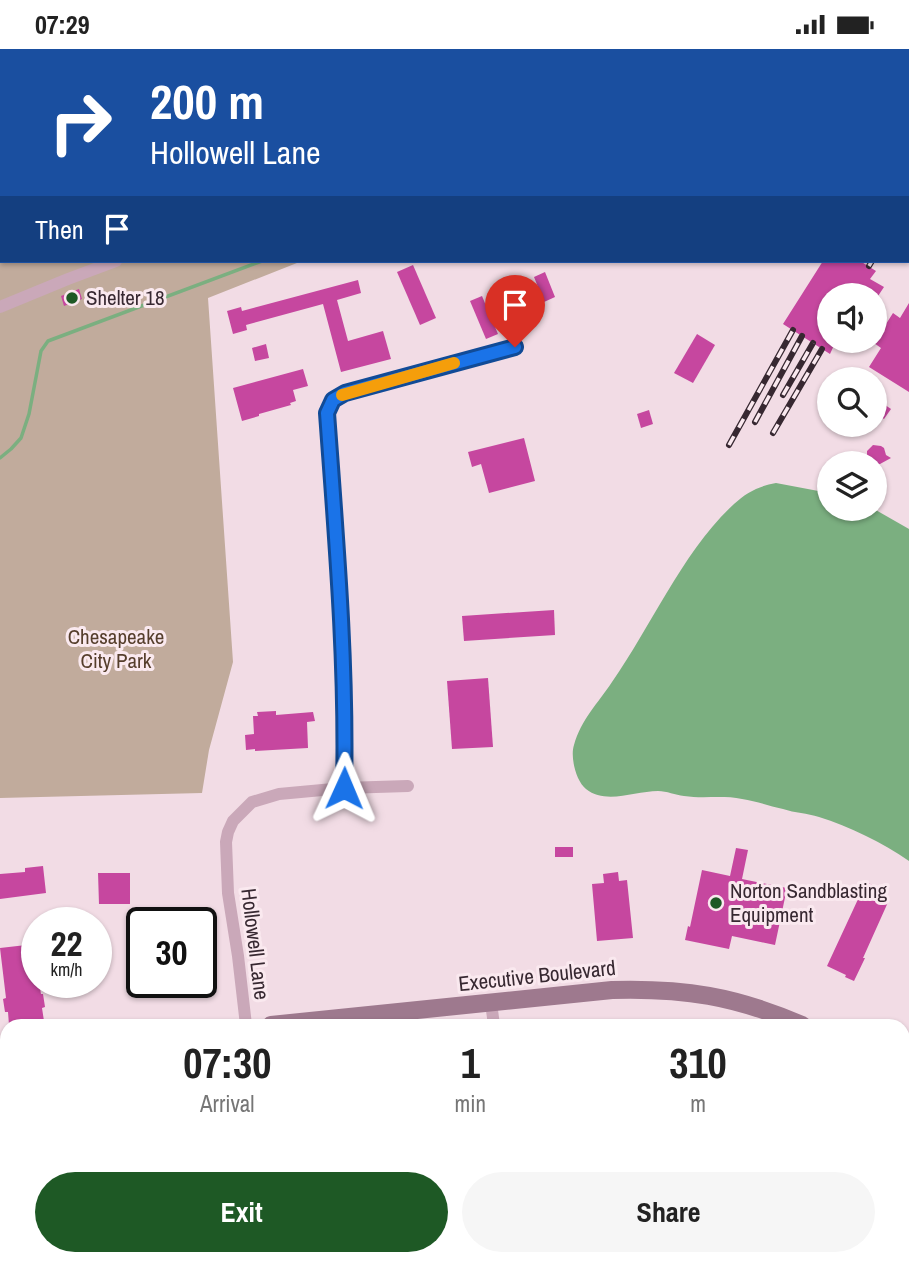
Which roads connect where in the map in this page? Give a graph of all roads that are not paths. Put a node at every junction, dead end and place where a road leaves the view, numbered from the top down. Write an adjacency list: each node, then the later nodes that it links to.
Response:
1 (110, 263): 2 (street)
2 (0, 307)
3 (515, 347): 5 (street)
4 (408, 786): 5 (street, Hollowell Lane)
5 (344, 788): 7 (street, Hollowell Lane)
6 (491, 1003): 8 (street, Executive Boulevard); 9 (street); 10 (street, Executive Boulevard)
7 (245, 1019)
8 (331, 1019)
9 (493, 1019)
10 (786, 1019)

